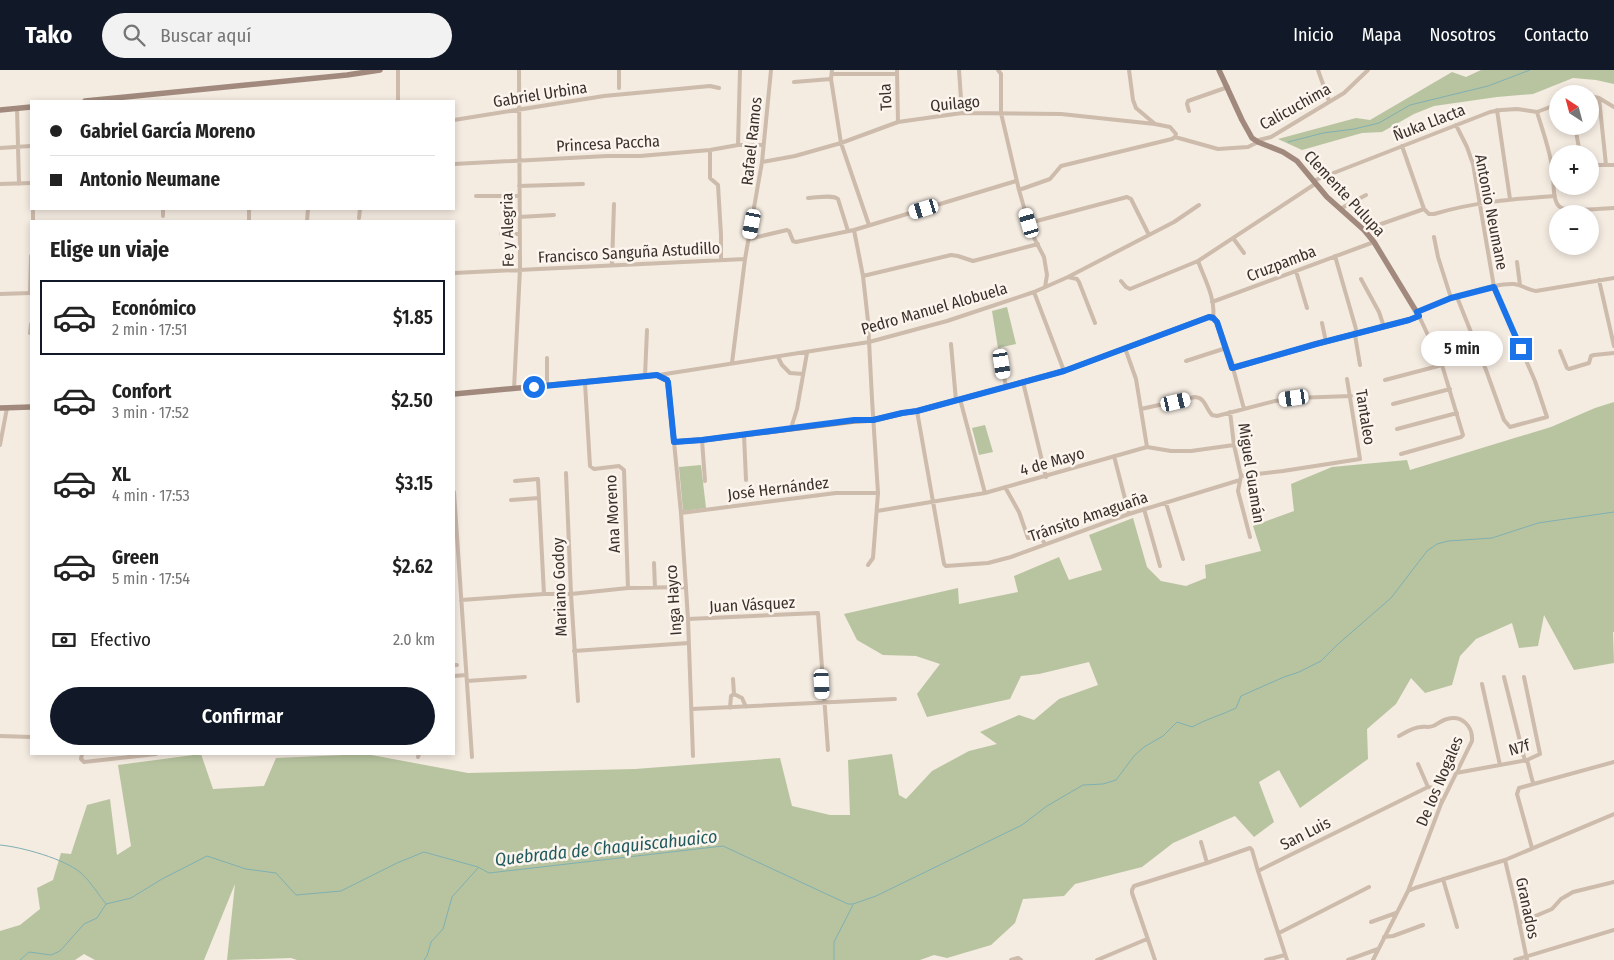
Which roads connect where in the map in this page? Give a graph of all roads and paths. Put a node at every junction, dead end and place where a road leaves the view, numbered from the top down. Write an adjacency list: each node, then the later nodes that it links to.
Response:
1 (380, 70): 15 (street)
2 (398, 70): 25 (street)
3 (519, 70): 32 (street, Fe y Alegria)
4 (619, 70): 19 (street)
5 (740, 70): 46 (street)
6 (771, 70): 47 (street, Rafael Ramos)
7 (959, 70): 37 (street)
8 (998, 70): 38 (street)
9 (1130, 70): 41 (street)
10 (1219, 70): 18 (street)
11 (1318, 70): 26 (street)
12 (1368, 70): 26 (street, Calicuchima)
13 (832, 72): 14 (street); 16 (street)
14 (896, 72): 40 (street, Tola)
15 (346, 73): 21 (street)
16 (831, 80): 17 (street); 45 (street)
17 (794, 82)
18 (1228, 87): 35 (street); 44 (street)
19 (619, 88)
20 (719, 88): 32 (street, Gabriel Urbina)
21 (145, 98): 22 (street)
22 (123, 99): 24 (street)
23 (1599, 99): 30 (street)
24 (101, 100)
25 (398, 100)
26 (1329, 101): 44 (street, Calicuchima)
27 (1599, 106): 58 (street)
28 (30, 107): 31 (street)
29 (1549, 107): 36 (street, Ñuka Llacta)
30 (1614, 107)
31 (17, 108): 33 (street); 50 (street)
32 (520, 109): 39 (street, Gabriel Urbina); 54 (street, Fe y Alegria)
33 (0, 110)
34 (1497, 110): 36 (street, Ñuka Llacta); 42 (street, Ñuka Llacta); 73 (street)
35 (1189, 111)
36 (1537, 112): 51 (street)
37 (962, 113): 38 (street, Quilago); 40 (street, Quilago)
38 (1001, 113): 41 (street, Quilago); 60 (street)
39 (455, 120)
40 (898, 122): 45 (street, Quilago)
41 (1155, 124): 43 (street)
42 (1456, 125): 49 (street, Ñuka Llacta); 74 (street, Antonio Neumane)
43 (1176, 137): 44 (street, Calicuchima); 67 (street)
44 (1256, 142): 61 (street, Clemente Pulupa)
45 (841, 143): 55 (street, Quilago); 87 (street)
46 (738, 145): 47 (street, Princesa Paccha); 53 (street, Princesa Paccha)
47 (763, 145): 55 (street, Rafael Ramos)
48 (30, 146): 50 (street)
49 (1402, 146): 61 (street, Ñuka Llacta); 79 (street)
50 (19, 147): 52 (street); 64 (street)
51 (1549, 147)
52 (0, 148)
53 (710, 150): 54 (street, Princesa Paccha); 102 (street)
54 (519, 160): 56 (street, Princesa Paccha); 66 (street, Fe y Alegria)
55 (762, 162): 96 (street, Rafael Ramos)
56 (455, 164)
57 (1599, 165): 58 (street)
58 (1606, 165): 59 (street)
59 (1614, 165)
60 (1016, 181): 67 (street); 87 (street)
61 (1314, 182): 78 (street, Clemente Pulupa); 95 (street, Ñuka Llacta)
62 (30, 183): 64 (street)
63 (0, 184): 64 (street)
64 (19, 184)
65 (583, 184): 66 (street)
66 (519, 186): 70 (street, Fe y Alegria)
67 (1019, 190): 86 (street)
68 (1366, 194): 78 (street)
69 (476, 196): 70 (street)
70 (519, 196): 84 (street, Fe y Alegria)
71 (1555, 196): 73 (street); 77 (street)
72 (808, 198): 90 (street)
73 (1510, 199): 74 (street)
74 (1480, 203): 79 (street); 117 (street, Antonio Neumane)
75 (614, 204): 105 (street)
76 (1199, 205): 93 (street, Pedro Manuel Alobuela)
77 (1614, 208)
78 (1340, 209): 89 (street, Clemente Pulupa)
79 (1424, 209): 89 (street)
80 (163, 210): 83 (street)
81 (360, 210): 85 (street)
82 (554, 215): 84 (street)
83 (163, 216)
84 (519, 217): 92 (street, Fe y Alegria)
85 (359, 218)
86 (1029, 223): 93 (street); 98 (street)
87 (869, 226): 88 (street)
88 (854, 230): 90 (street); 109 (street)
89 (1364, 230): 97 (street, Clemente Pulupa)
90 (848, 231): 96 (street)
91 (501, 234): 92 (street)
92 (520, 234): 106 (street, Fe y Alegria)
93 (1149, 235): 110 (street, Pedro Manuel Alobuela)
94 (1434, 237): 122 (street)
95 (1233, 238): 99 (street); 103 (street, Ñuka Llacta)
96 (749, 239): 101 (street, Rafael Ramos)
97 (1374, 242): 100 (street, Cruzpamba); 125 (street, Clemente Pulupa)
98 (1038, 244): 109 (street); 116 (street)
99 (1244, 253)
100 (1334, 256): 107 (street, Cruzpamba); 131 (street)
101 (745, 259): 102 (street, Francisco Sanguña Astudillo); 144 (street, Rafael Ramos)
102 (721, 260): 105 (street, Francisco Sanguña Astudillo)
103 (1198, 261): 114 (street, Ñuka Llacta); 123 (street)
104 (1517, 262): 115 (street)
105 (612, 265): 106 (street, Francisco Sanguña Astudillo)
106 (520, 269): 108 (street, Francisco Sanguña Astudillo); 159 (street, Fe y Alegria)
107 (1296, 271): 123 (street, Cruzpamba); 124 (street)
108 (455, 273)
109 (863, 276): 132 (street)
110 (1068, 276): 116 (street, Pedro Manuel Alobuela); 127 (street)
111 (1614, 278): 113 (street)
112 (1361, 279): 129 (street)
113 (1599, 280): 115 (street); 135 (street)
114 (1121, 281)
115 (1520, 285): 117 (street)
116 (1045, 287): 118 (street, Pedro Manuel Alobuela)
117 (1494, 287): 121 (street); 121 (street, Antonio Neumane)
118 (1034, 292): 132 (street, Pedro Manuel Alobuela); 149 (street)
119 (30, 293): 120 (street)
120 (0, 294)
121 (1457, 297): 122 (street)
122 (1451, 298): 125 (street)
123 (1212, 302): 126 (street)
124 (1307, 308)
125 (1418, 314): 129 (street); 147 (street, Clemente Pulupa)
126 (1213, 318): 136 (street); 137 (street)
127 (1095, 323)
128 (1322, 323): 133 (street)
129 (1384, 326): 131 (street)
130 (647, 330): 152 (street)
131 (1355, 335): 133 (street); 146 (street)
132 (869, 342): 139 (street, Pedro Manuel Alobuela); 172 (street)
133 (1326, 342): 148 (street)
134 (951, 344): 163 (street)
135 (1614, 346)
136 (1125, 348): 149 (street); 168 (street)
137 (1226, 348): 143 (street); 148 (street)
138 (1560, 351): 140 (street)
139 (807, 353): 141 (street, Pedro Manuel Alobuela); 150 (street)
140 (1614, 353)
141 (778, 357): 144 (street, Pedro Manuel Alobuela); 150 (street)
142 (547, 358): 157 (street)
143 (1186, 361)
144 (732, 363): 151 (street, Pedro Manuel Alobuela)
145 (1002, 364): 158 (street)
146 (1360, 366)
147 (1442, 366): 154 (street); 160 (street, Clemente Pulupa)
148 (1232, 368): 167 (street)
149 (1064, 371): 155 (street)
150 (803, 374): 173 (street)
151 (657, 375): 152 (street); 177 (street)
152 (645, 376): 156 (street)
153 (1348, 379): 162 (street, Tantaleo)
154 (1385, 380)
155 (1023, 382): 158 (street); 185 (street)
156 (585, 383): 157 (street); 209 (street, Ana Moreno)
157 (547, 386): 159 (street)
158 (1006, 387): 163 (street)
159 (514, 389): 161 (street)
160 (1450, 389): 164 (street); 171 (street, Clemente Pulupa)
161 (455, 394)
162 (1350, 396): 167 (street); 183 (street, Tantaleo)
163 (958, 400): 169 (street); 192 (street)
164 (1393, 404)
165 (30, 407): 166 (street)
166 (3, 408): 178 (street)
167 (1244, 408): 170 (street)
168 (1141, 409): 170 (street); 180 (street)
169 (917, 411): 172 (street); 195 (street)
170 (1230, 412): 179 (street, Miguel Guamán)
171 (1457, 412): 174 (street); 181 (street, Clemente Pulupa)
172 (873, 420): 173 (street); 191 (street)
173 (791, 428): 175 (street)
174 (1397, 429)
175 (744, 435): 176 (street); 187 (street)
176 (702, 440): 177 (street); 189 (street)
177 (674, 442): 200 (street, Inga Hayco)
178 (0, 445)
179 (1234, 445): 180 (street, 4 de Mayo); 186 (street, Miguel Guamán)
180 (1147, 446): 182 (street, 4 de Mayo)
181 (1401, 454)
182 (1114, 456): 185 (street, 4 de Mayo); 201 (street)
183 (1360, 459): 186 (street, Tránsito Amaguaña)
184 (566, 472): 212 (street, Mariano Godoy)
185 (1046, 477): 190 (street, 4 de Mayo)
186 (1240, 478): 196 (street, Tránsito Amaguaña); 202 (street, Miguel Guamán)
187 (746, 480)
188 (515, 481): 193 (street)
189 (705, 481)
190 (1005, 487): 192 (street, 4 de Mayo); 203 (street)
191 (878, 493): 199 (street); 200 (street, José Hernández)
192 (985, 493): 195 (street, 4 de Mayo)
193 (540, 498): 194 (street); 211 (street)
194 (511, 500)
195 (933, 501): 199 (street, 4 de Mayo); 203 (street, Tránsito Amaguaña)
196 (1166, 502): 198 (street, Tránsito Amaguaña); 204 (street)
197 (455, 507): 214 (street)
198 (1144, 510): 201 (street, Tránsito Amaguaña); 207 (street)
199 (876, 511): 206 (street)
200 (681, 513): 208 (street, Inga Hayco)
201 (1129, 514): 203 (street, Tránsito Amaguaña)
202 (1250, 537)
203 (1045, 544)
204 (1183, 559)
205 (654, 562): 210 (street)
206 (868, 565)
207 (1160, 566)
208 (685, 587): 210 (street); 215 (street, Inga Hayco)
209 (628, 588): 210 (street); 212 (street)
210 (655, 588)
211 (544, 594): 212 (street); 214 (street)
212 (571, 594): 217 (street, Mariano Godoy)
213 (455, 599): 214 (street)
214 (461, 599): 218 (street)
215 (688, 619): 216 (street, Inga Hayco); 229 (street, Juan Vásquez)
216 (689, 643): 217 (street); 232 (street, Inga Hayco)
217 (574, 651): 228 (street, Mariano Godoy)
218 (466, 674): 219 (street); 224 (street)
219 (455, 676)
220 (525, 677): 224 (street)
221 (1504, 677): 241 (street)
222 (1524, 677): 241 (street, N7f)
223 (733, 680): 226 (street)
224 (467, 682): 240 (street)
225 (1482, 684): 244 (street)
226 (734, 694): 230 (street); 231 (street)
227 (895, 699): 229 (street)
228 (578, 701)
229 (824, 702): 230 (street); 236 (street)
230 (746, 707): 231 (street)
231 (730, 708): 232 (street)
232 (692, 709): 239 (street, Inga Hayco)
233 (0, 736): 235 (street)
234 (1398, 736): 245 (street, De los Nogales)
235 (30, 737)
236 (828, 750)
237 (82, 755): 238 (street)
238 (134, 755)
239 (693, 756)
240 (472, 757)
241 (1526, 761): 244 (street, N7f); 246 (street)
242 (1614, 762): 246 (street)
243 (1418, 764): 247 (street)
244 (1500, 765): 245 (street, N7f)
245 (1456, 773): 248 (street, De los Nogales)
246 (1533, 783): 251 (street)
247 (1428, 787): 248 (street); 254 (street, San Luis)
248 (1441, 804): 258 (street, De los Nogales)
249 (1614, 814): 251 (street)
250 (1201, 842): 253 (street)
251 (1532, 848): 252 (street)
252 (1505, 860): 255 (street); 261 (street, Granados)
253 (1207, 863): 254 (street); 267 (street)
254 (1258, 870): 265 (street)
255 (1443, 879): 258 (street); 263 (street)
256 (1614, 882): 261 (street)
257 (1369, 887): 265 (street)
258 (1408, 891): 259 (street, De los Nogales)
259 (1396, 913): 260 (street); 266 (street, De los Nogales)
260 (1371, 922)
261 (1519, 923): 270 (street, Granados)
262 (1423, 925): 266 (street)
263 (1457, 927)
264 (1614, 930): 270 (street)
265 (1279, 933): 269 (street)
266 (1384, 937): 268 (street, De los Nogales)
267 (1147, 939): 273 (street); 274 (street)
268 (1378, 949): 277 (street); 278 (street, De los Nogales)
269 (1285, 955): 275 (street); 276 (street)
270 (1526, 958): 279 (street)
271 (1011, 960): 272 (street)
272 (1021, 960)
273 (1097, 960)
274 (1155, 960)
275 (1266, 960)
276 (1287, 960)
277 (1348, 960)
278 (1373, 960)
279 (1516, 960)

